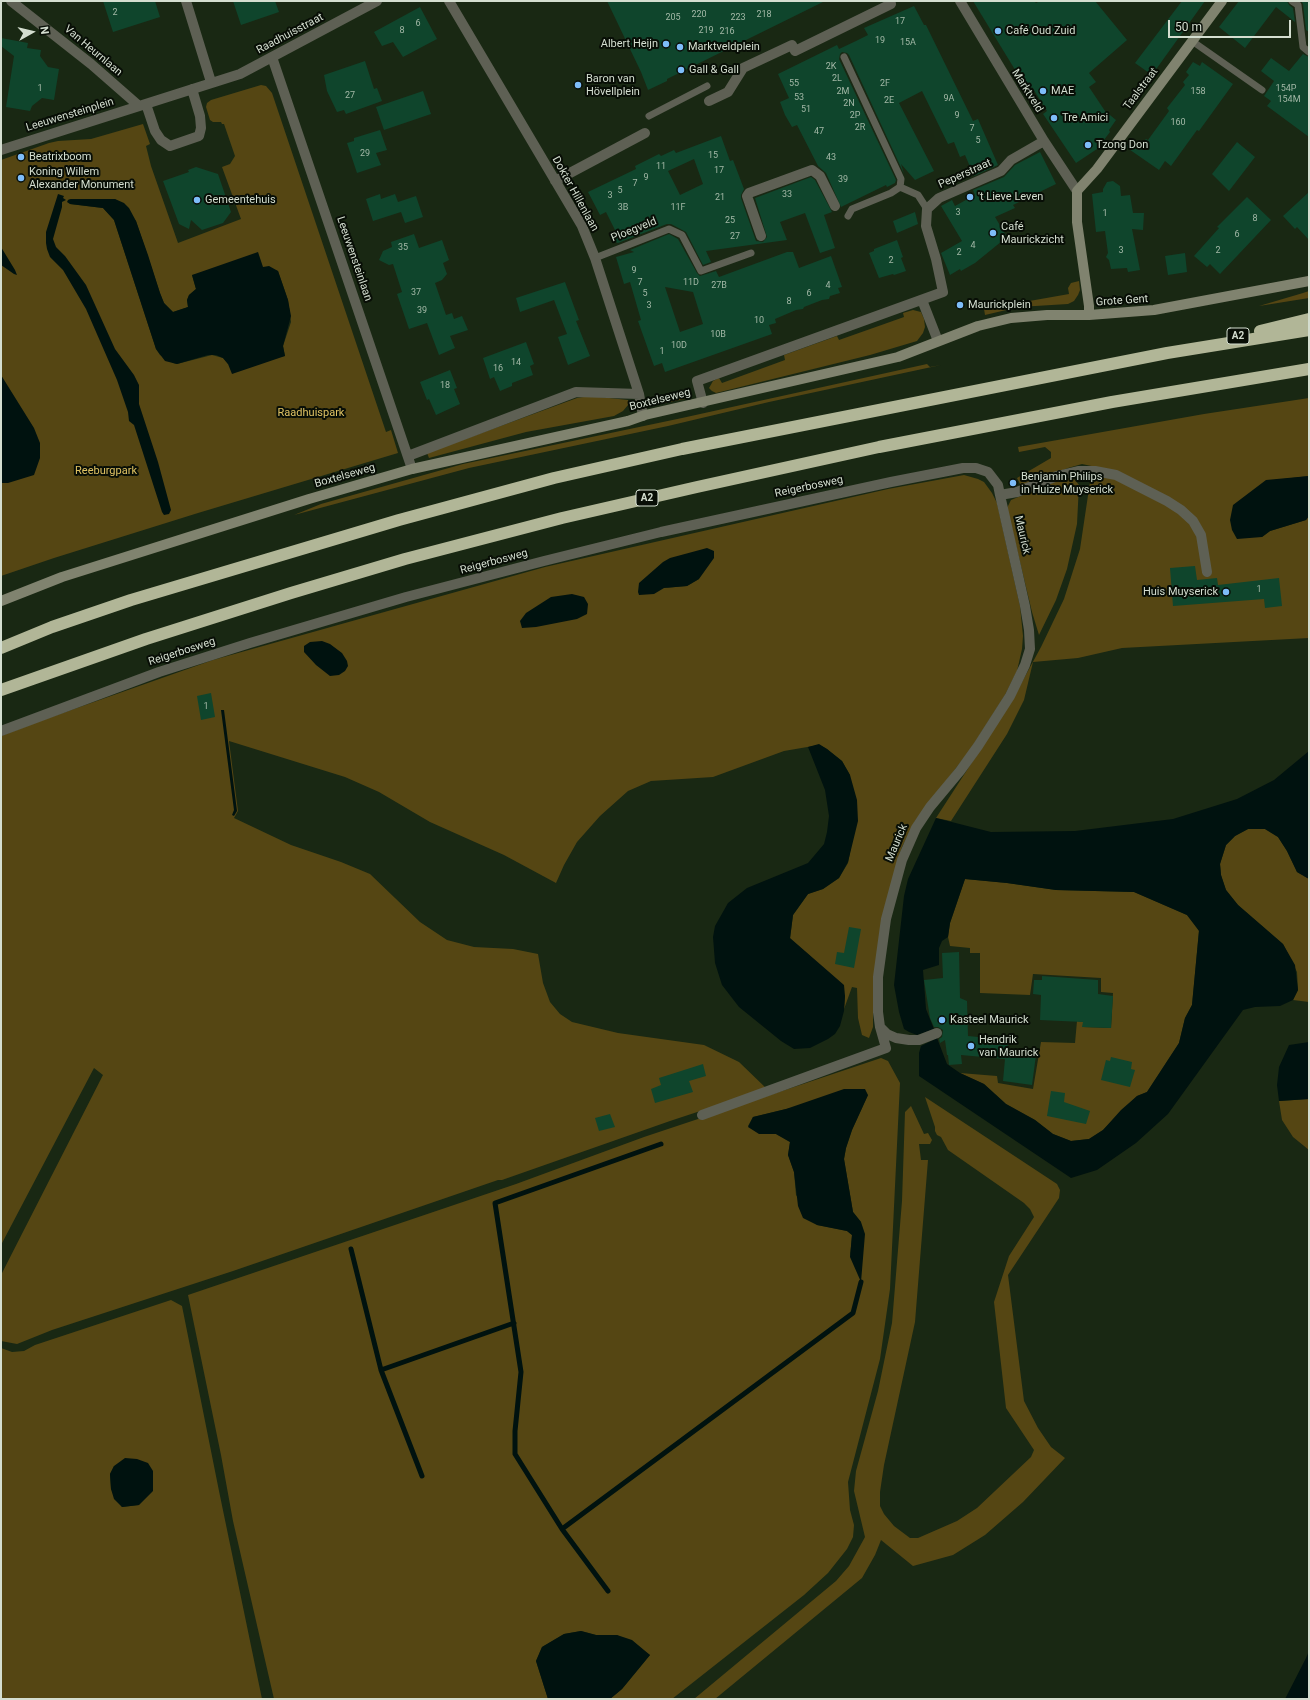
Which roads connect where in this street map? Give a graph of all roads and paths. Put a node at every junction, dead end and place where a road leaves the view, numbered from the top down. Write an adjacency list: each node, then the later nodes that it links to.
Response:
1 (11, 1): 18 (street, Van Heurnlaan)
2 (186, 1): 13 (street)
3 (378, 1): 11 (street, Raadhuisstraat)
4 (449, 1): 23 (street, Dokter Hillenlaan)
5 (960, 1): 21 (street, Marktveld)
6 (1222, 1): 9 (street, Taalstraat)
7 (1292, 1): 10 (lane)
8 (891, 4): 17 (street)
9 (1192, 41): 16 (lane); 25 (street, Taalstraat)
10 (1309, 52)
11 (272, 57): 13 (street, Raadhuisstraat); 43 (street, Leeuwensteinlaan)
12 (844, 57): 24 (lane)
13 (211, 82): 15 (street, Leeuwensteinplein)
14 (707, 86): 19 (lane)
15 (192, 89): 18 (street, Leeuwensteinplein); 18 (street)
16 (1262, 90)
17 (709, 101)
18 (143, 105): 22 (street, Leeuwensteinplein)
19 (649, 116)
20 (645, 133): 23 (street)
21 (1044, 141): 25 (street, Marktveld); 27 (street, Peperstraat)
22 (1, 150)
23 (555, 181): 31 (street, Dokter Hillenlaan)
24 (900, 187): 27 (lane); 28 (lane)
25 (1077, 191): 34 (street)
26 (835, 206): 29 (street)
27 (927, 209): 33 (street, Boxtelseweg)
28 (848, 216)
29 (761, 236)
30 (751, 254): 31 (lane, Ploegveld)
31 (595, 258): 40 (street, Dokter Hillenlaan)
32 (1309, 281): 34 (street, Grote Gent)
33 (922, 300): 37 (street); 41 (street, Boxtelseweg)
34 (1088, 315): 37 (street, Grote Gent)
35 (1309, 319): 38 (highway, A2)
36 (1309, 330): 38 (highway, A2)
37 (938, 341): 41 (street, Boxtelseweg)
38 (1167, 353): 48 (highway, A2)
39 (1309, 369): 49 (highway, A2)
40 (639, 394): 42 (street, Dokter Hillenlaan); 43 (street, Boxtelseweg)
41 (703, 403): 42 (street, Boxtelseweg)
42 (643, 416): 44 (street, Boxtelseweg)
43 (408, 456): 44 (street, Leeuwensteinlaan)
44 (412, 469): 47 (street, Boxtelseweg)
45 (999, 490): 46 (street); 50 (street, Reigerbosweg); 51 (street, Maurick)
46 (1207, 572)
47 (1, 601)
48 (1, 648)
49 (1, 690)
50 (1, 731)
51 (880, 1027): 52 (street); 53 (street, Maurick)
52 (937, 1033)
53 (702, 1115)

